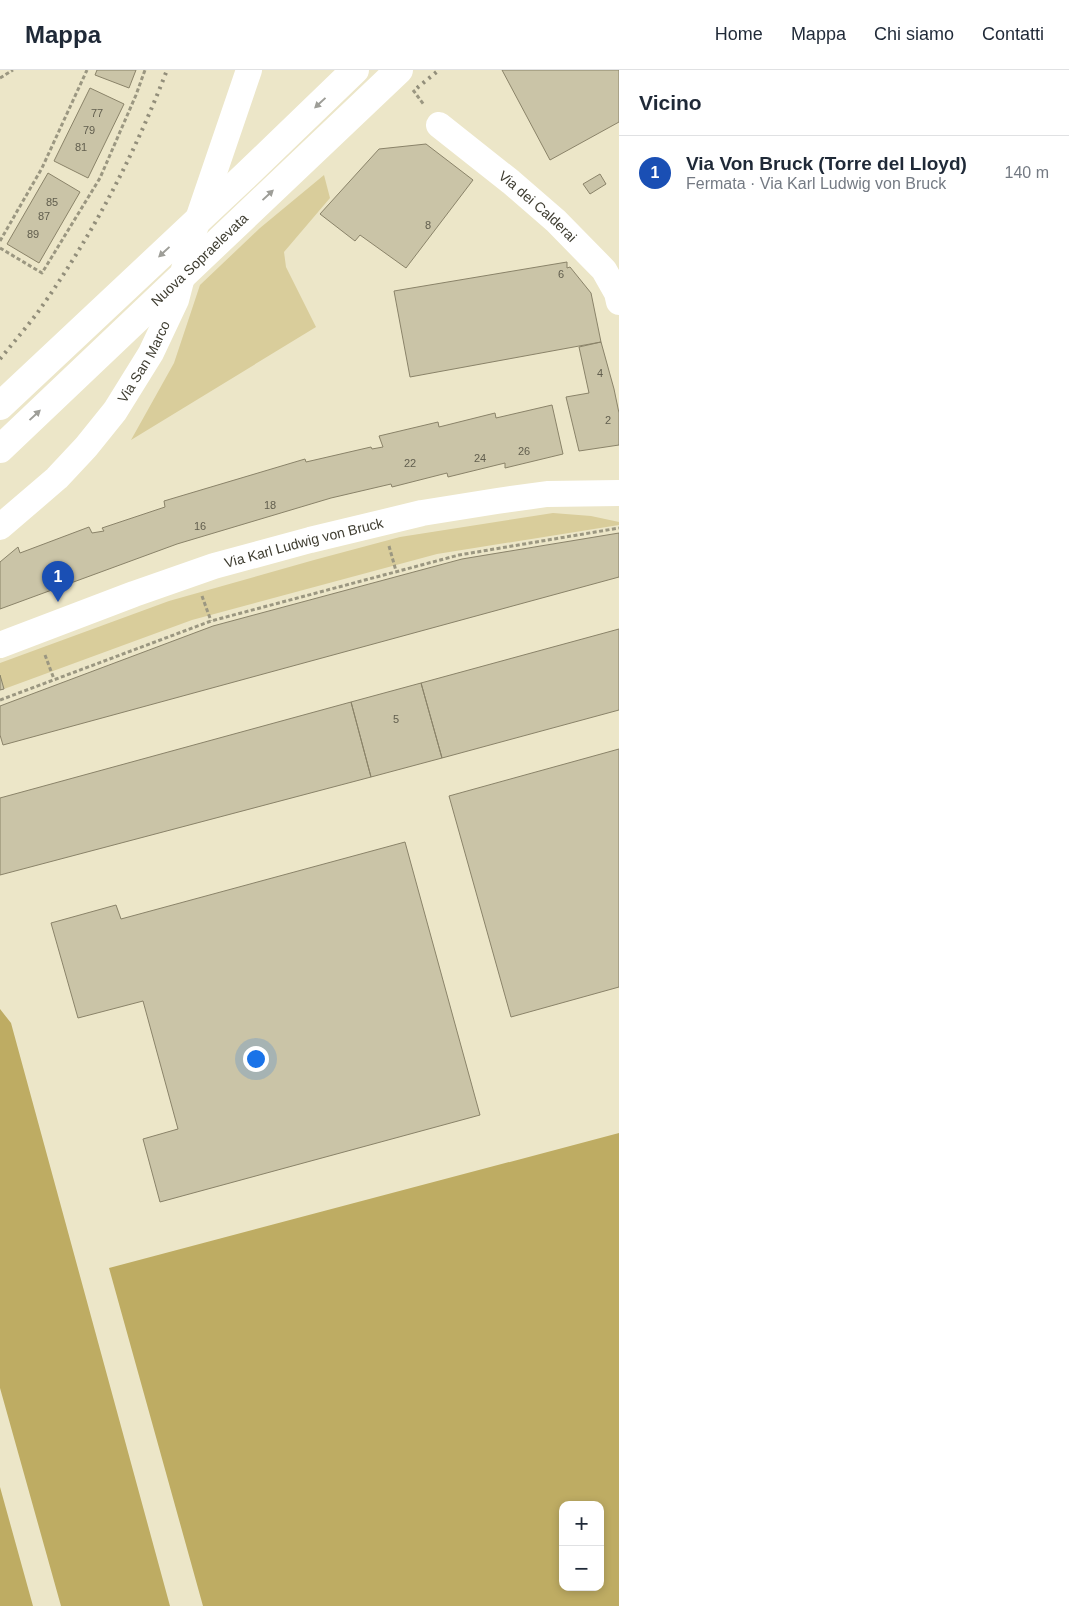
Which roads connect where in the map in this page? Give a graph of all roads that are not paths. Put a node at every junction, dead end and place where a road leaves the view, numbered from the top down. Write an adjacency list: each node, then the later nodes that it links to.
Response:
1 (249, 70): 9 (street, Via San Marco)
2 (355, 70): 6 (highway, one-way to 6)
3 (399, 70): 7 (highway, Nuova Sopraelevata, one-way to 3)
4 (439, 125): 5 (street, Via dei Calderai)
5 (619, 302)
6 (0, 406)
7 (0, 449)
8 (619, 493): 10 (street, Via Karl Ludwig von Bruck)
9 (0, 527)
10 (0, 645)

